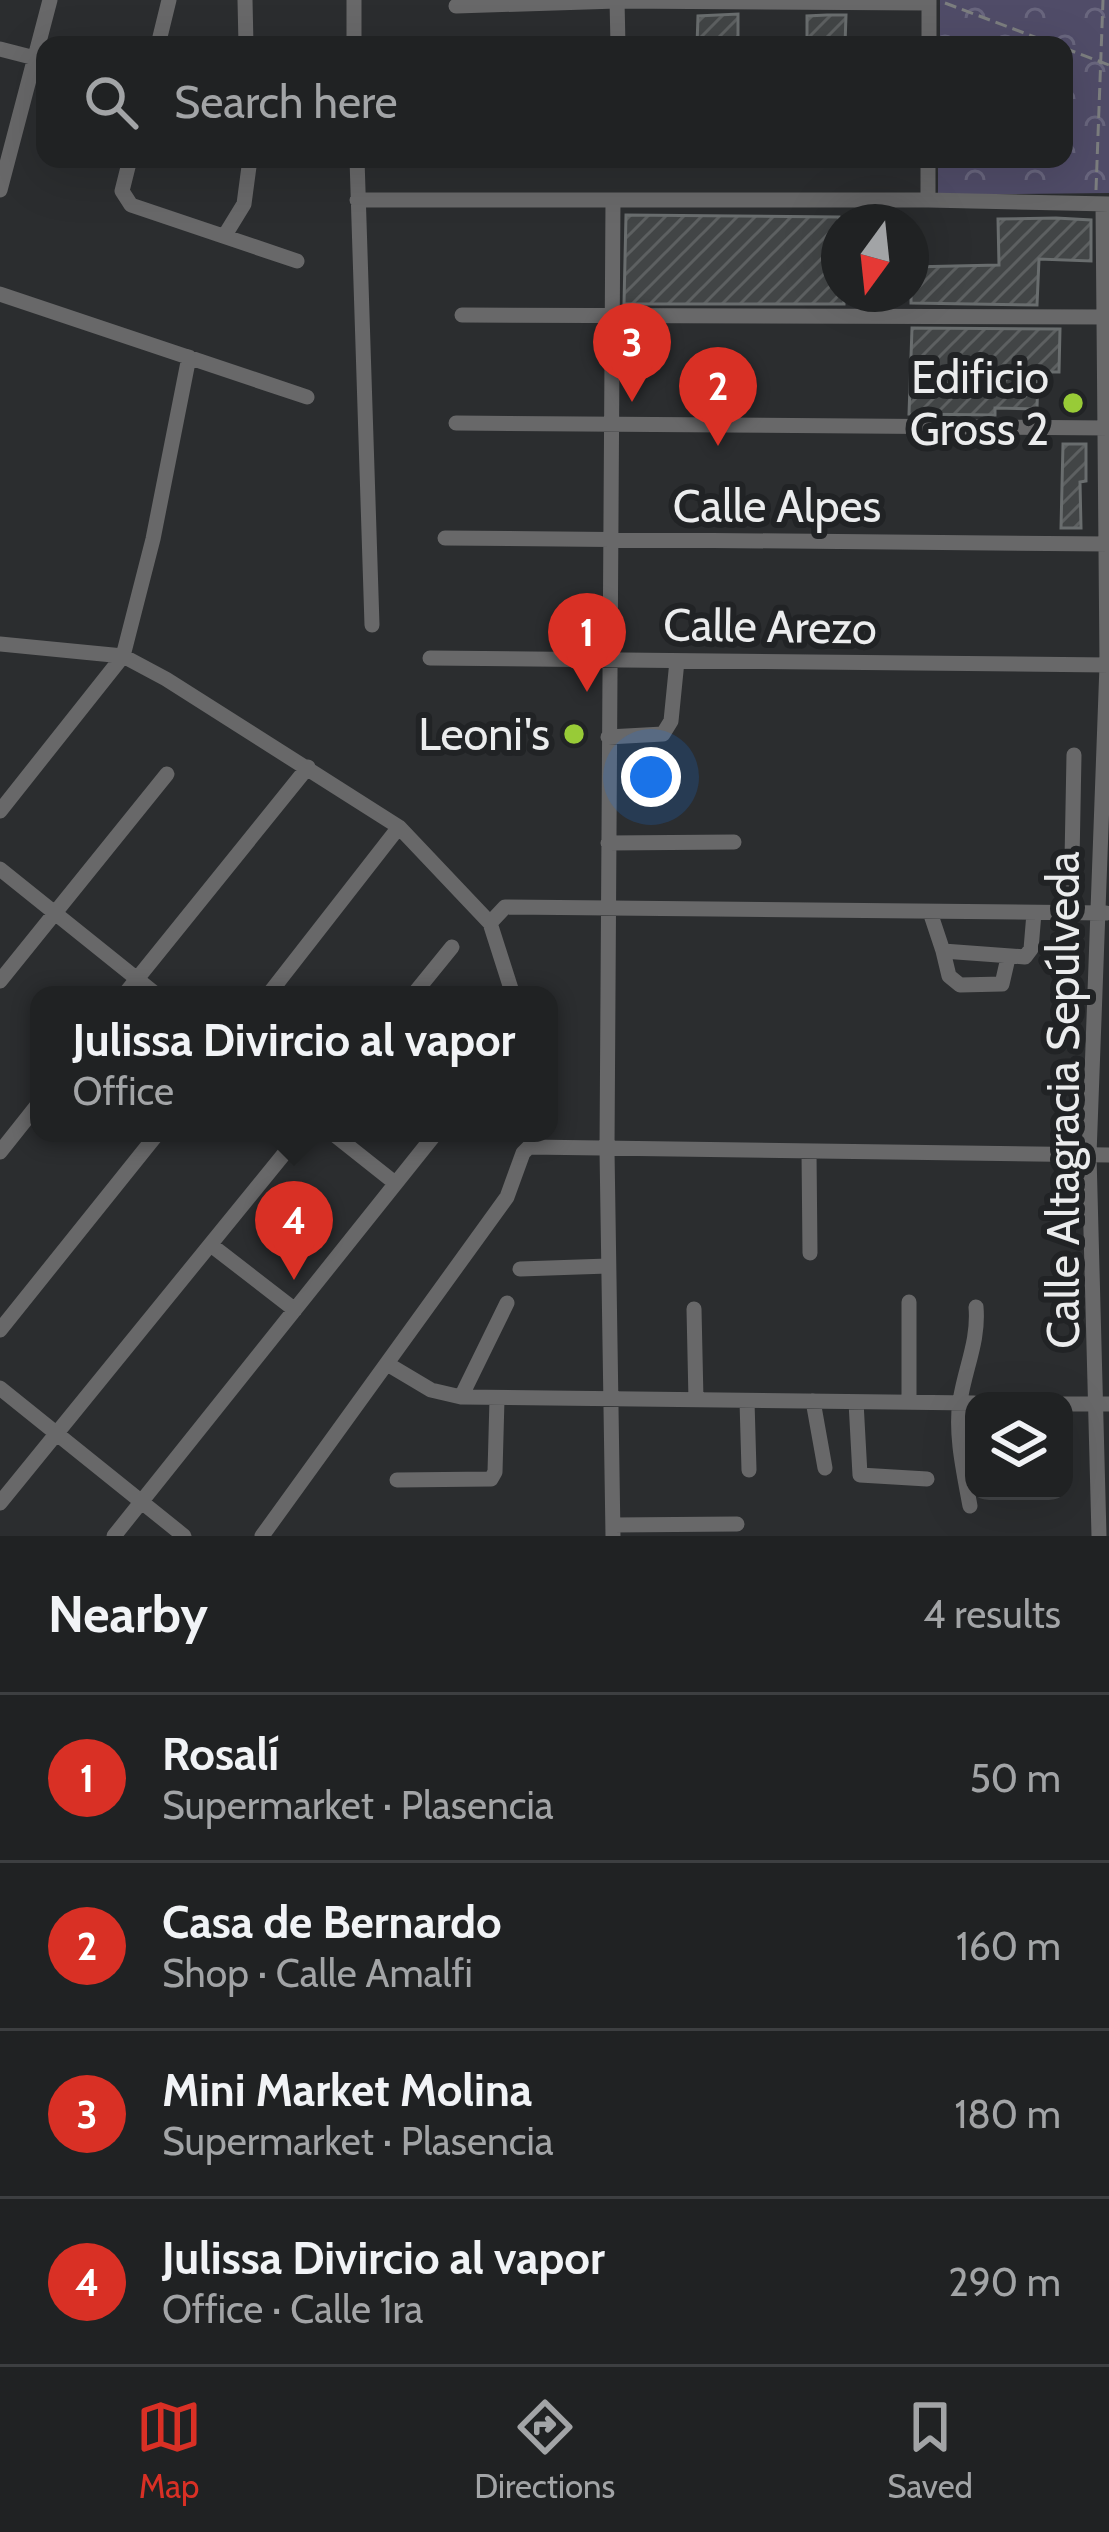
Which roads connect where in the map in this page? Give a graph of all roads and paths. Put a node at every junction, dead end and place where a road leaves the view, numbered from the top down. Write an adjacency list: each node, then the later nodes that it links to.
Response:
1 (50, 0): 9 (street)
2 (169, 0): 10 (street)
3 (244, 0): 11 (street)
4 (354, 0): 12 (street)
5 (1103, 0): 20 (path)
6 (617, 1): 7 (street); 8 (street); 13 (street)
7 (931, 1): 14 (street); 15 (path)
8 (456, 6)
9 (40, 36)
10 (160, 36)
11 (246, 36)
12 (354, 36)
13 (617, 36)
14 (929, 36)
15 (1030, 36)
16 (0, 49): 19 (street)
17 (36, 51): 19 (street)
18 (1073, 51): 20 (path)
19 (34, 58): 26 (street)
20 (1102, 62): 21 (path); 30 (path)
21 (1109, 65)
22 (128, 168): 31 (street)
23 (249, 168): 31 (street)
24 (356, 168): 27 (street)
25 (928, 168): 29 (street)
26 (0, 190)
27 (357, 200): 28 (street); 45 (street)
28 (613, 200): 29 (street); 35 (street)
29 (928, 200): 30 (street)
30 (1102, 204): 36 (street, Calle Altagracia Sepúlveda)
31 (226, 235): 32 (street)
32 (297, 261)
33 (0, 294): 37 (street)
34 (462, 315): 35 (street)
35 (611, 316): 36 (street); 40 (street)
36 (1107, 317): 41 (street, Calle Altagracia Sepúlveda)
37 (189, 357): 38 (street); 47 (street)
38 (308, 397)
39 (456, 423): 40 (street)
40 (610, 424): 41 (street); 43 (street)
41 (1107, 428): 44 (street, Calle Altagracia Sepúlveda)
42 (445, 538): 43 (street, Calle Alpes)
43 (609, 542): 44 (street, Calle Alpes); 49 (street)
44 (1108, 544): 51 (street, Calle Altagracia Sepúlveda)
45 (372, 625)
46 (0, 644): 47 (street)
47 (123, 656): 54 (street); 56 (street)
48 (430, 658): 49 (street, Calle Arezo)
49 (607, 660): 50 (street, Calle Arezo); 52 (street)
50 (676, 661): 51 (street, Calle Arezo); 52 (street)
51 (1108, 665): 66 (street, Calle Altagracia Sepúlveda)
52 (608, 737): 59 (street)
53 (1074, 755): 65 (street)
54 (308, 767): 57 (street); 71 (street)
55 (167, 774): 63 (street)
56 (0, 811)
57 (399, 827): 67 (street); 75 (street)
58 (734, 842): 59 (street)
59 (608, 843): 61 (street)
60 (0, 869): 63 (street)
61 (609, 910): 62 (street); 67 (street); 83 (street)
62 (929, 912): 64 (street); 69 (street)
63 (55, 913): 71 (street); 72 (street)
64 (1034, 913): 65 (street); 70 (street)
65 (1071, 913): 66 (street)
66 (1104, 913): 86 (street, Calle Altagracia Sepúlveda)
67 (490, 923): 77 (street)
68 (452, 947): 76 (street)
69 (943, 952): 70 (street); 70 (street)
70 (1008, 958)
71 (137, 979): 73 (street); 74 (street)
72 (0, 981)
73 (131, 986)
74 (146, 986)
75 (275, 986)
76 (420, 986)
77 (509, 986)
78 (30, 1114): 84 (street)
79 (151, 1142): 99 (street)
80 (294, 1142): 89 (street)
81 (343, 1142): 88 (street)
82 (429, 1142): 88 (street)
83 (607, 1150): 85 (street); 91 (street); 100 (street)
84 (0, 1152)
85 (808, 1152): 86 (street); 90 (street)
86 (1089, 1155): 87 (street); 98 (street, Calle Altagracia Sepúlveda)
87 (1109, 1156)
88 (395, 1183): 97 (street)
89 (211, 1245): 97 (street); 115 (street)
90 (810, 1253)
91 (608, 1266): 92 (street); 105 (street)
92 (520, 1269)
93 (909, 1302): 110 (street)
94 (507, 1303): 103 (street)
95 (976, 1307): 102 (street)
96 (694, 1309): 106 (street)
97 (295, 1310): 122 (street)
98 (1102, 1311): 113 (street, Calle Altagracia Sepúlveda)
99 (0, 1330)
100 (389, 1365): 103 (street); 129 (street)
101 (0, 1388): 115 (street)
102 (969, 1392)
103 (461, 1397): 104 (street)
104 (497, 1399): 105 (street); 120 (street)
105 (611, 1399): 106 (street); 126 (street)
106 (696, 1400): 107 (street)
107 (748, 1401): 108 (street); 117 (street)
108 (813, 1401): 109 (street); 116 (street)
109 (856, 1402): 110 (street); 118 (street)
110 (909, 1402): 111 (street)
111 (965, 1403)
112 (1073, 1404): 113 (street)
113 (1104, 1404): 130 (street, Calle Altagracia Sepúlveda)
114 (965, 1421): 119 (street)
115 (57, 1432): 122 (street); 123 (street)
116 (825, 1468)
117 (748, 1470)
118 (927, 1479)
119 (965, 1479)
120 (397, 1480)
121 (969, 1500): 124 (street)
122 (141, 1502): 127 (street); 128 (street)
123 (0, 1503)
124 (970, 1506)
125 (737, 1524): 126 (street)
126 (614, 1531)
127 (114, 1536)
128 (184, 1536)
129 (262, 1536)
130 (1099, 1536)

